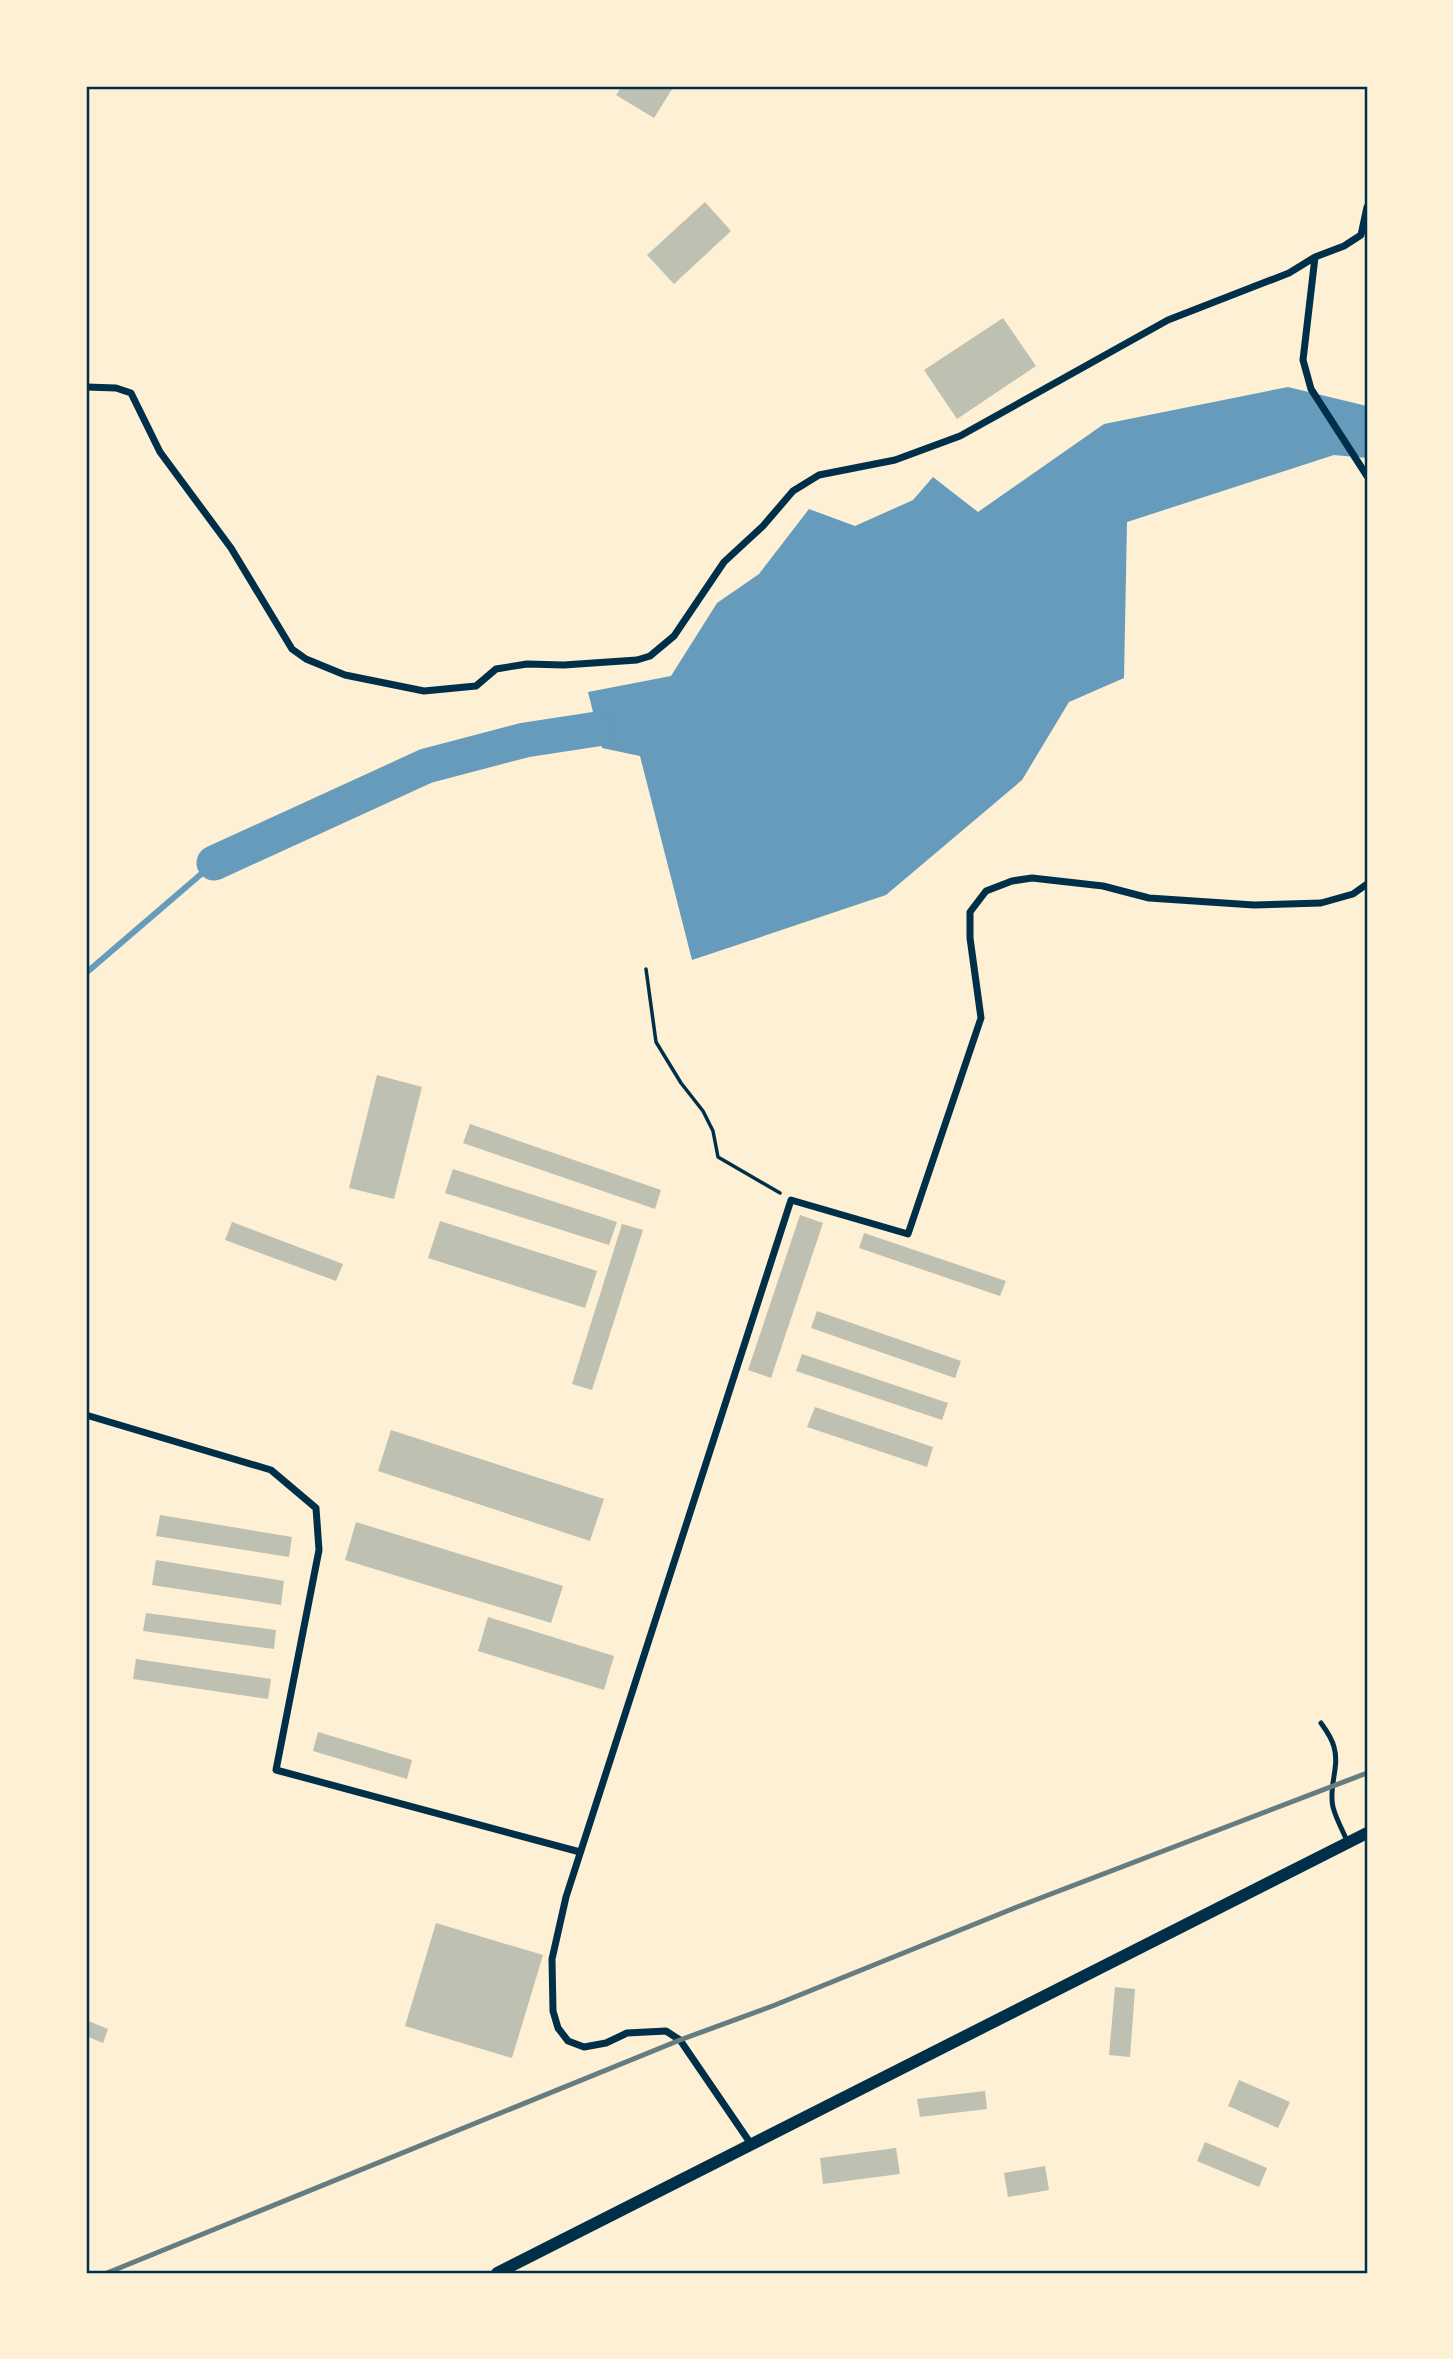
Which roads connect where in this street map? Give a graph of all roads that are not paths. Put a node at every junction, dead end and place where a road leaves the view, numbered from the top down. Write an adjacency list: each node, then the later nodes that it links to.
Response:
1 (1367, 207): 2 (street)
2 (1315, 257): 3 (street); 4 (street)
3 (86, 387)
4 (1367, 476)
5 (1367, 884): 10 (street)
6 (86, 1415): 10 (street)
7 (1321, 1723): 9 (lane)
8 (1367, 1833): 9 (street)
9 (1348, 1843): 11 (street)
10 (580, 1852): 11 (street)
11 (751, 2144): 12 (street)
12 (497, 2273)

